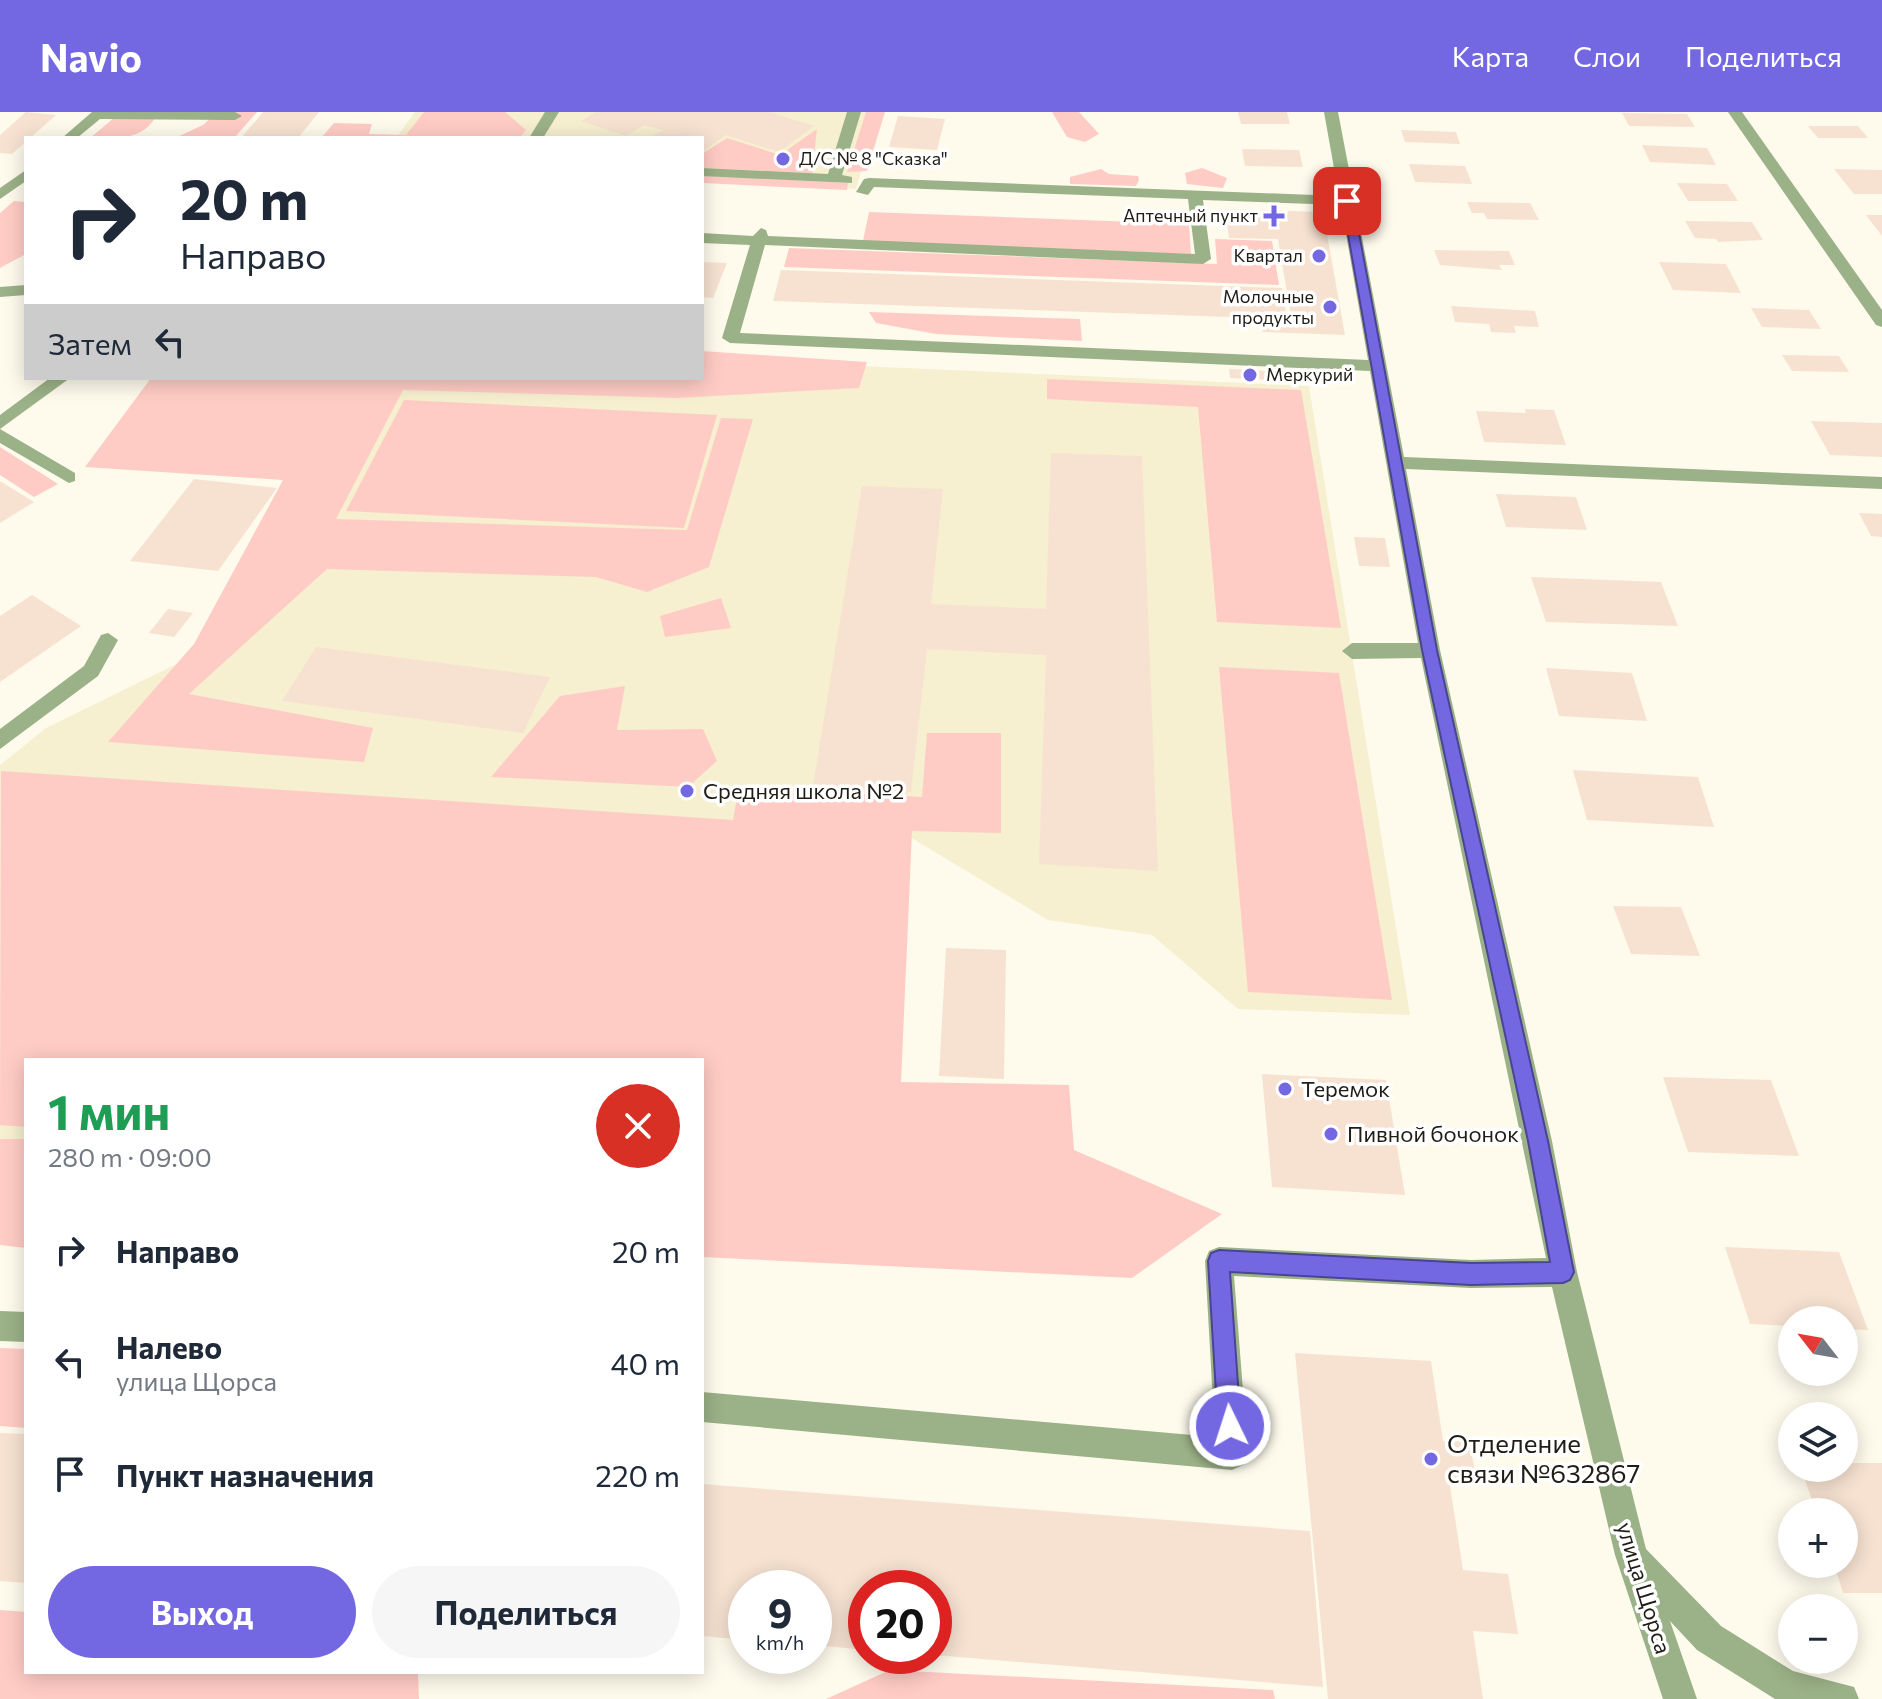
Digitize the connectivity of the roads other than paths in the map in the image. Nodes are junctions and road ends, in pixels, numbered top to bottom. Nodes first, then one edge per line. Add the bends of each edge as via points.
1 (552, 112) edge
2 (854, 112) edge
3 (1331, 112) edge
4 (1735, 112) edge
5 (99, 113) edge
6 (225, 127) dead end
7 (71, 136) edge
8 (537, 136) edge
9 (704, 172) edge
10 (24, 176) edge
11 (834, 179) junction
12 (1195, 194) junction
13 (0, 195) edge
14 (1347, 201) junction
15 (760, 237) junction
16 (704, 238) edge
17 (24, 290) edge
18 (0, 292) edge
19 (1882, 322) edge
20 (1380, 366) junction
21 (58, 380) edge
22 (0, 424) edge
23 (0, 435) edge
24 (1396, 463) junction
25 (69, 477) dead end
26 (1882, 483) edge
27 (108, 640) dead end
28 (1430, 650) junction
29 (1352, 651) dead end
30 (0, 741) edge
31 (1563, 1272) junction
32 (0, 1326) edge
33 (24, 1327) edge
34 (704, 1407) edge
35 (1631, 1555) junction
36 (1680, 1699) edge
37 (1842, 1699) edge

1 - 8 street
2 - 11 street
3 - 14 street, улица Щорса
4 - 19 street
5 - 6 street via 235,116
5 - 7 street
9 - 11 street
10 - 13 street
11 - 12 street via 866,187
12 - 14 street
12 - 15 street via 1203,259
14 - 20 street, улица Щорса
15 - 16 street
15 - 20 street via 730,338
17 - 18 street
20 - 24 street, улица Щорса
21 - 22 street
23 - 25 street
24 - 26 street
24 - 28 street, улица Щорса
27 - 30 street via 91,671
28 - 29 street
28 - 31 street, улица Щорса via 1527,1140
31 - 34 street via 1471,1274 1219,1261 1232,1454
31 - 35 street, улица Щорса
32 - 33 street
35 - 36 street, улица Щорса
35 - 37 street via 1709,1638 1787,1687

